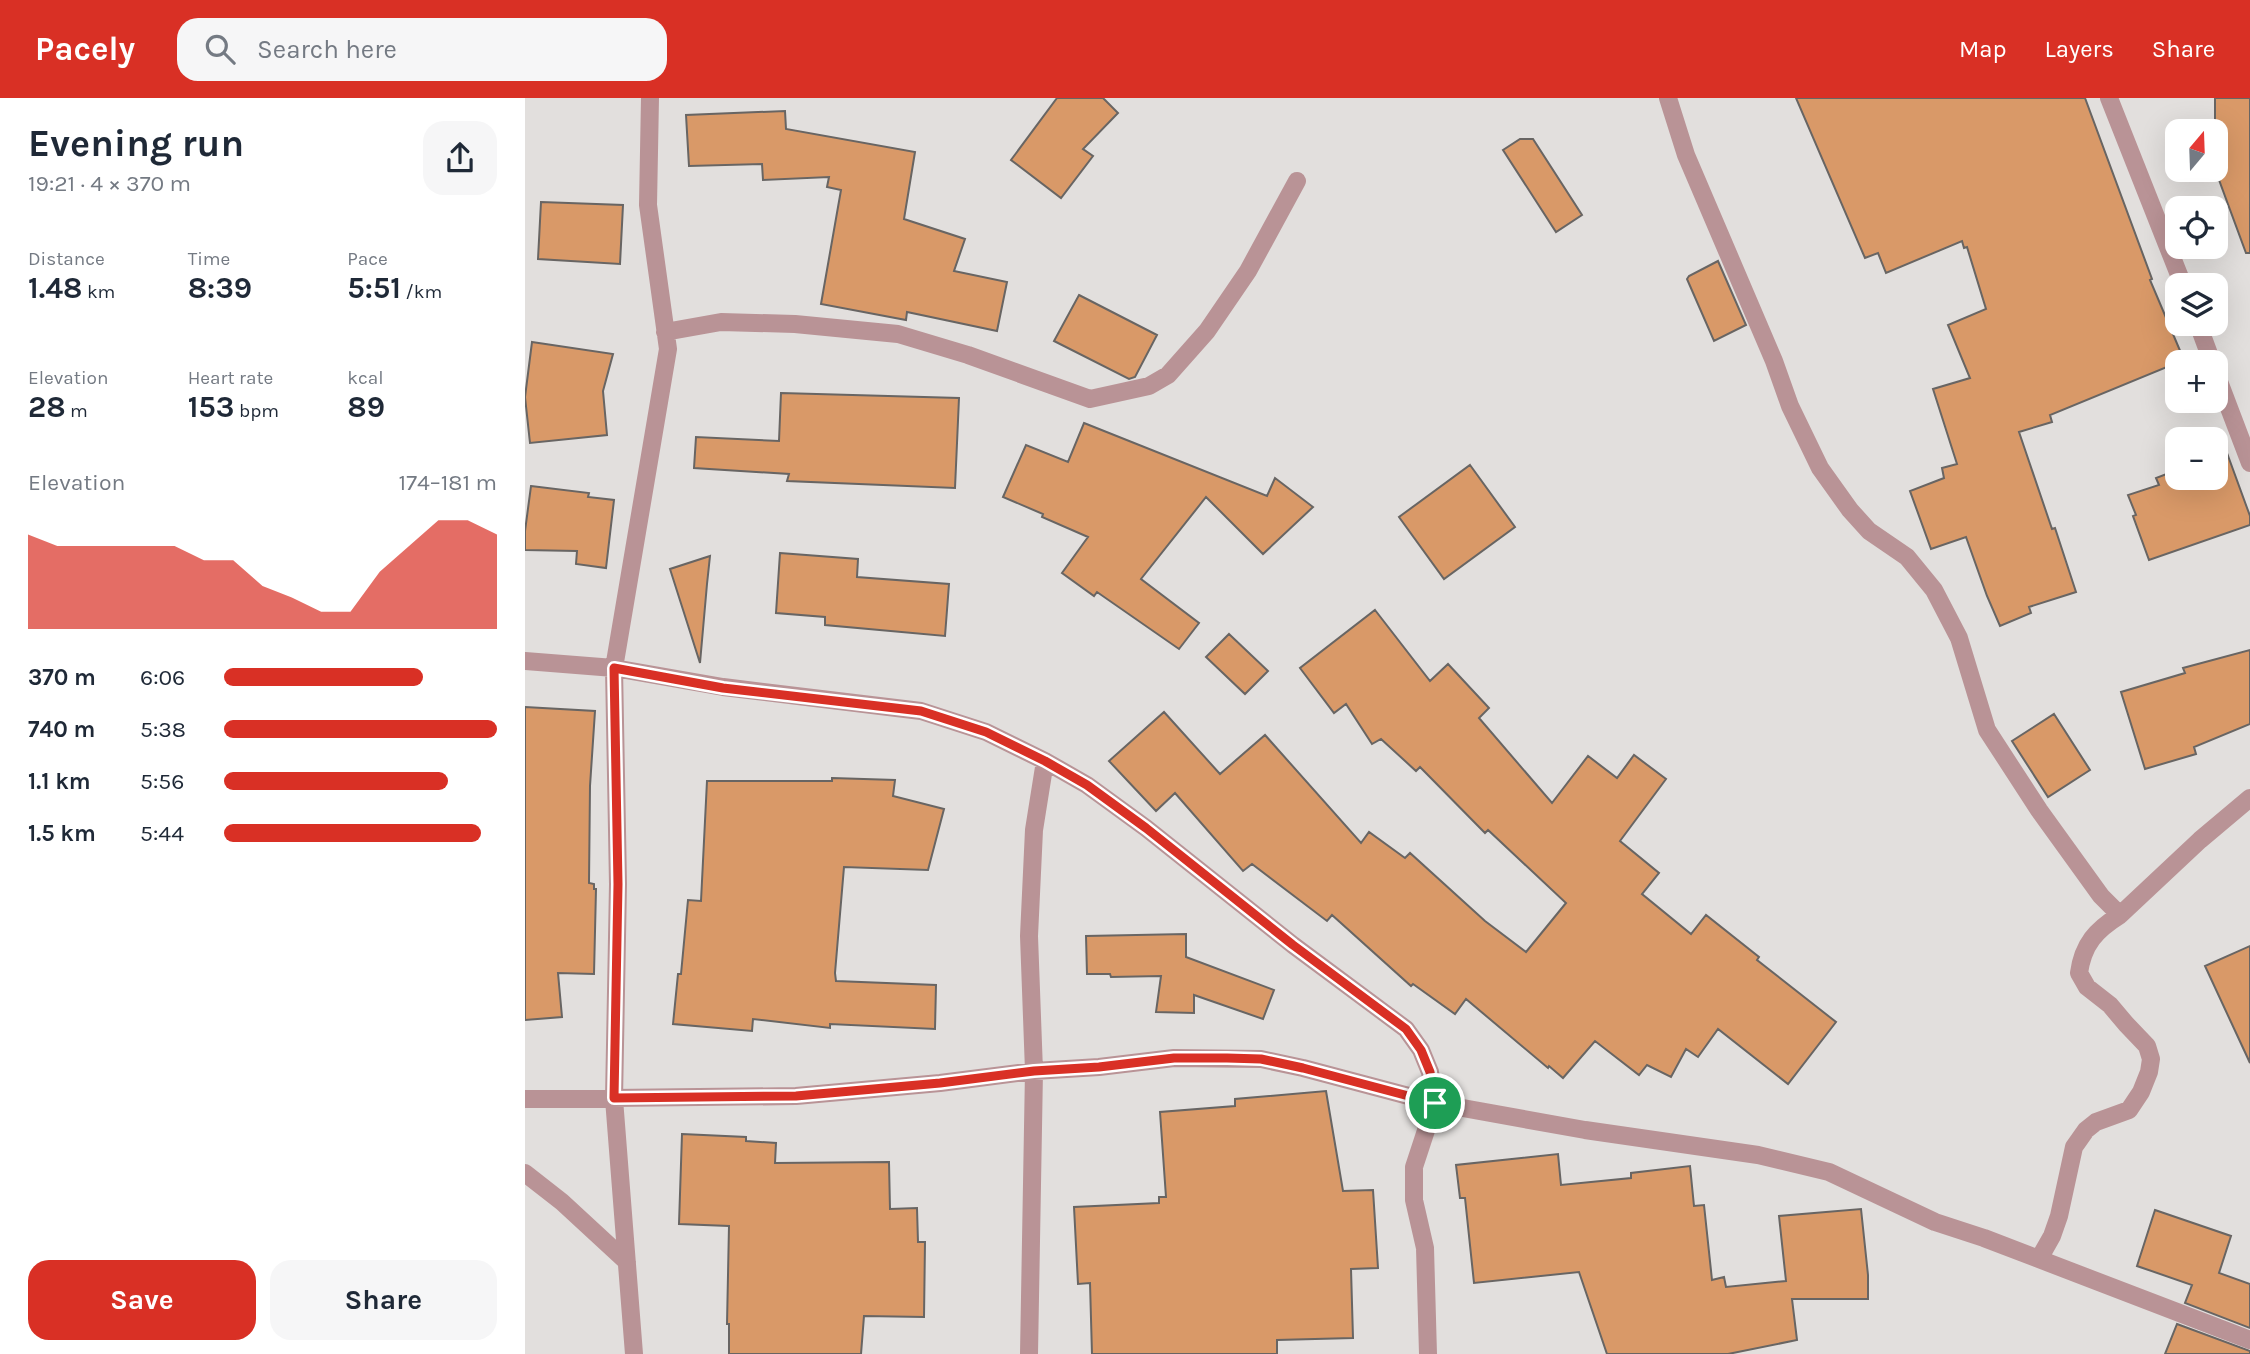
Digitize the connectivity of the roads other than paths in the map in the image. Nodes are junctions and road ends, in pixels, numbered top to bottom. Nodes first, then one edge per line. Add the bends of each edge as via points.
1 (650, 98) edge
2 (1668, 98) edge
3 (2109, 98) edge
4 (1297, 181) dead end
5 (2178, 273) edge
6 (665, 332) junction
7 (2228, 405) edge
8 (2250, 463) edge
9 (525, 661) edge
10 (614, 668) junction
11 (1045, 761) junction
12 (2250, 798) edge
13 (2120, 915) junction
14 (1034, 1071) junction
15 (614, 1098) junction
16 (525, 1100) edge
17 (1435, 1103) junction
18 (525, 1173) edge
19 (2039, 1259) junction
20 (627, 1262) junction
21 (2250, 1340) edge
22 (634, 1354) edge
23 (1028, 1354) edge
24 (1428, 1354) edge

1 - 6 street via 648,205
2 - 13 street via 1686,155 1790,406 1821,468 1850,510 1907,557 1934,590 1959,638 1987,730 2039,810
3 - 5 street
4 - 6 street via 1248,271 1207,331 1168,375 1137,389 1090,398 898,334 721,322
6 - 10 street via 668,349
7 - 8 street
9 - 10 street
10 - 11 street via 723,688 921,711 986,732
10 - 15 street via 618,884
11 - 14 street via 1034,830 1029,936
11 - 17 street via 1146,828 1406,1029 1430,1072
12 - 13 street
13 - 19 street via 2086,946 2079,973 2087,987 2111,1005 2147,1046 2150,1072 2129,1110 2096,1122 2074,1147 2059,1216
14 - 15 street via 796,1096
14 - 17 street via 1174,1058 1261,1059
14 - 23 street
15 - 16 street
15 - 20 street
17 - 19 street via 1758,1155 1829,1172 1935,1222
17 - 24 street via 1414,1167 1413,1200 1425,1248
18 - 20 street
19 - 21 street
20 - 22 street

